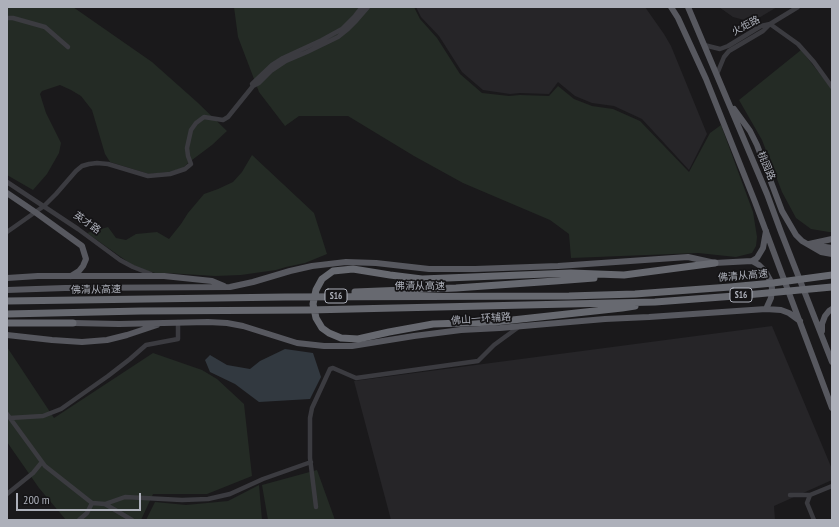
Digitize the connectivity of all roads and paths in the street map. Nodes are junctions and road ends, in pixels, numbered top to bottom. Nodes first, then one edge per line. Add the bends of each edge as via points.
1 (362, 7) edge
2 (368, 7) edge
3 (671, 7) edge
4 (688, 7) edge
5 (798, 7) edge
6 (7, 18) edge
7 (770, 24) junction
8 (704, 45) junction
9 (68, 47) dead end
10 (717, 74) junction
11 (252, 85) junction
12 (832, 87) edge
13 (727, 99) junction
14 (7, 182) edge
15 (7, 193) edge
16 (44, 206) junction
17 (35, 212) junction
18 (766, 231) junction
19 (7, 232) edge
20 (832, 239) edge
21 (809, 244) junction
22 (832, 248) edge
23 (832, 254) edge
24 (752, 260) junction
25 (714, 263) junction
26 (832, 274) edge
27 (624, 275) junction
28 (70, 276) junction
29 (157, 276) junction
30 (7, 278) edge
31 (225, 287) junction
32 (832, 287) edge
33 (7, 290) edge
34 (285, 296) junction
35 (7, 301) edge
36 (655, 302) junction
37 (766, 309) junction
38 (832, 309) edge
39 (7, 314) edge
40 (800, 321) junction
41 (178, 322) junction
42 (7, 323) edge
43 (73, 323) joint
44 (164, 323) junction
45 (520, 326) junction
46 (822, 334) junction
47 (7, 335) edge
48 (832, 362) edge
49 (832, 408) edge
50 (8, 416) edge
51 (42, 462) junction
52 (311, 462) junction
53 (832, 486) edge
54 (7, 494) edge
55 (810, 494) junction
56 (790, 495) dead end
57 (92, 503) junction
58 (105, 504) junction
59 (316, 507) dead end
60 (79, 520) edge
61 (132, 520) edge
62 (814, 520) edge

1 - 11 street via 342,29 277,61
2 - 11 street via 356,22 338,37 286,61 259,83
3 - 18 main road via 706,79
4 - 8 main road, 桃园路
5 - 7 street
6 - 9 street via 45,27
7 - 8 street, 火炬路 via 761,26 720,49
7 - 10 street, 火炬路 via 729,51
7 - 12 street via 798,44
8 - 10 main road, 桃园路
10 - 13 main road, 桃园路
11 - 16 street via 228,117 223,120 204,117 196,123 191,130 187,148 191,164 185,169 170,174 148,176 108,164 89,164 76,171
13 - 21 main road via 757,145 782,211 791,227 802,241
13 - 46 main road, 桃园路
14 - 16 street, 英才路
15 - 17 main road
16 - 17 street
16 - 29 street, 英才路 via 120,260
17 - 19 street
17 - 28 main road via 82,246 86,259 80,271
18 - 24 main road via 761,253
18 - 40 main road
20 - 21 main road
21 - 22 main road
21 - 23 main road via 821,252
24 - 25 main road
24 - 37 main road via 765,271 770,280 771,298
25 - 27 highway
25 - 31 main road via 688,257 558,266 429,269 346,262 290,271
26 - 34 highway, 佛清从高速 / S16 via 773,283 591,295
27 - 34 highway via 555,282
27 - 36 highway via 571,273 422,279 353,269 333,272 322,279 313,304 316,318 322,328 341,338 358,339 432,324 494,322
28 - 29 main road
28 - 30 main road
29 - 31 main road via 212,281
31 - 33 main road
32 - 36 highway, 佛清从高速 / S16
34 - 35 highway, 佛清从高速 / S16
36 - 39 highway, 佛清从高速 / S16
37 - 40 main road, 佛山一环辅路 via 781,310
37 - 45 main road, 佛山一环辅路
38 - 46 main road via 825,316
40 - 49 main road
41 - 44 main road, 佛山一环辅路
41 - 45 main road, 佛山一环辅路 via 227,323 297,343 324,346 352,346 461,330
41 - 50 street via 178,340 146,345 61,409 43,416
42 - 43 highway
43 - 44 main road
44 - 47 main road via 107,340 82,342
45 - 52 street via 494,345 478,361 356,378 330,369 312,408
46 - 48 main road, 桃园路
50 - 51 street
51 - 54 street via 33,473
51 - 57 street
52 - 58 street via 230,494 208,499 126,497
52 - 59 street
53 - 55 street
55 - 56 street
55 - 62 street via 807,503
57 - 58 street
57 - 60 street via 87,513
58 - 61 street

